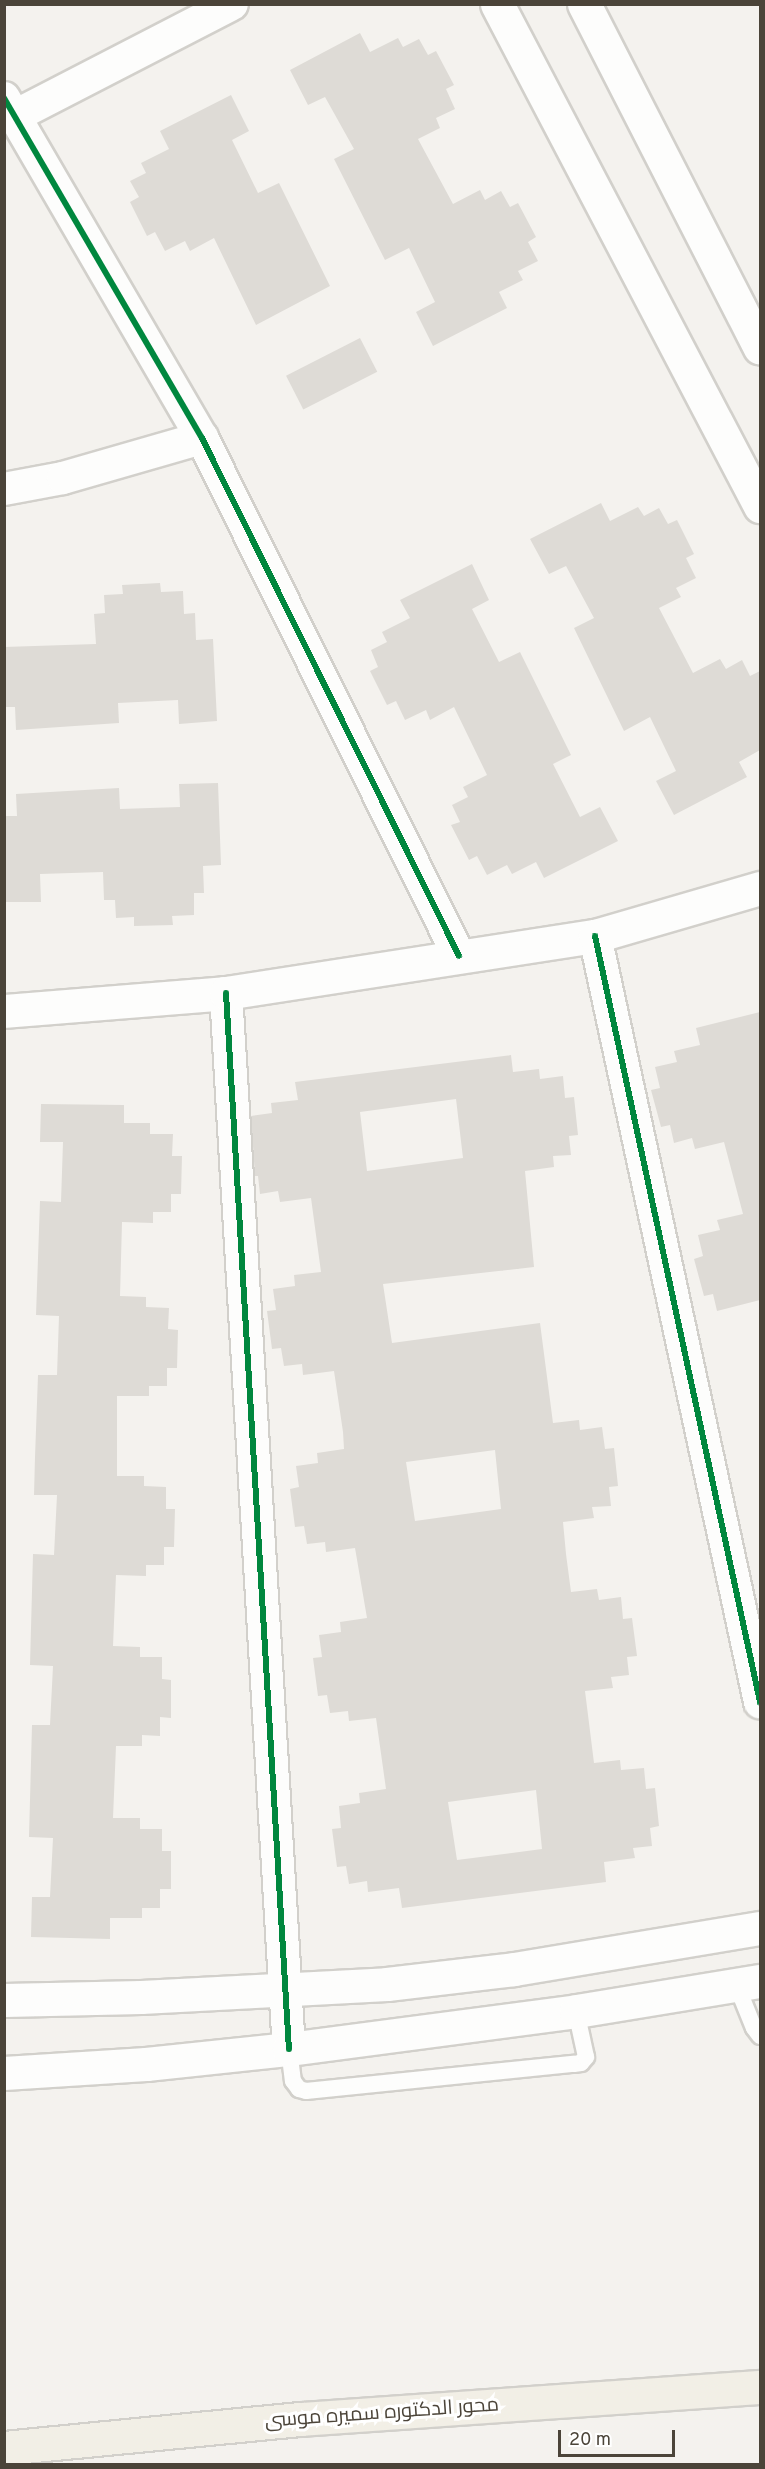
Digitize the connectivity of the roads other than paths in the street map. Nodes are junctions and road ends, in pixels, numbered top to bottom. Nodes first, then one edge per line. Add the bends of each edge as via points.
1 (232, 4) edge
2 (497, 4) edge
3 (584, 4) edge
4 (10, 107) edge
5 (760, 348) edge
6 (202, 438) junction
7 (4, 489) edge
8 (760, 506) edge
9 (760, 888) edge
10 (595, 936) junction
11 (459, 956) junction
12 (226, 993) junction
13 (4, 1011) edge
14 (760, 1702) edge
15 (760, 1928) edge
16 (749, 1983) edge
17 (285, 1988) junction
18 (4, 2000) edge
19 (576, 2011) junction
20 (760, 2036) edge
21 (289, 2049) junction
22 (4, 2073) edge
23 (760, 2387) edge
24 (4, 2448) edge

1 - 4 street
2 - 8 street
3 - 5 street
4 - 6 street
6 - 7 street via 63,478
6 - 11 street
9 - 10 street
10 - 11 street
10 - 14 street
11 - 12 street
12 - 13 street
12 - 17 street
15 - 17 street via 514,1969 387,1984
16 - 19 street
16 - 20 lane via 754,2028
17 - 18 street
17 - 21 street
19 - 21 street
19 - 21 lane via 586,2057 574,2064 306,2091 293,2081
21 - 22 street
23 - 24 main road, محور الدكتوره سميره موسى via 289,2420

